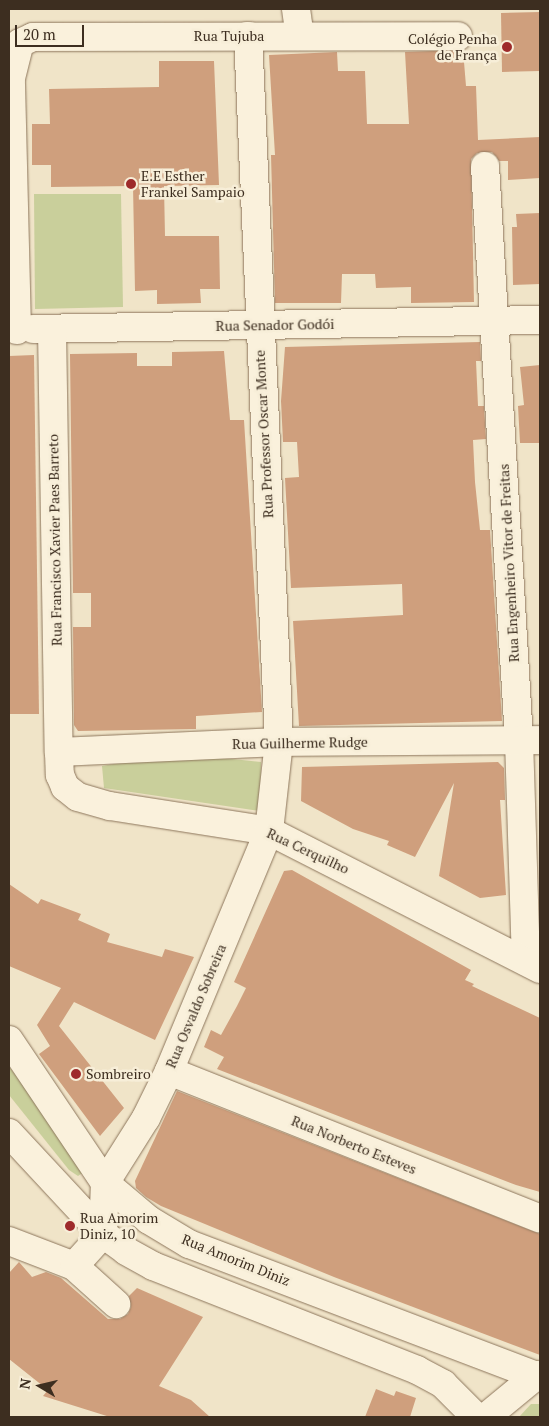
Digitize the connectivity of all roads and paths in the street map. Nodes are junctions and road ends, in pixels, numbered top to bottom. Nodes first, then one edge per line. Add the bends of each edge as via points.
1 (296, 9) edge
2 (248, 36) junction
3 (300, 36) junction
4 (458, 36) dead end
5 (485, 166) dead end
6 (540, 320) edge
7 (494, 321) junction
8 (259, 325) junction
9 (52, 329) junction
10 (13, 330) edge
11 (530, 740) edge
12 (279, 742) junction
13 (59, 752) junction
14 (269, 831) junction
15 (533, 965) edge
16 (9, 1040) edge
17 (169, 1071) junction
18 (9, 1133) edge
19 (105, 1183) junction
20 (540, 1219) edge
21 (103, 1234) junction
22 (9, 1241) edge
23 (74, 1266) junction
24 (116, 1304) dead end
25 (539, 1376) edge
26 (476, 1417) edge
27 (486, 1417) edge

1 - 3 street
2 - 3 street, Rua Tujuba
2 - 8 street, Rua Professor Oscar Monte
2 - 10 street, Rua Tujuba via 33,37 20,43 11,78
3 - 4 street, Rua Tujuba
5 - 7 street, Rua Engenheiro Vitor de Freitas
6 - 7 street, Rua Senador Godói
7 - 8 street, Rua Senador Godói
7 - 11 street, Rua Engenheiro Vitor de Freitas
8 - 9 street, Rua Senador Godói
8 - 12 street, Rua Professor Oscar Monte
9 - 10 street, Rua Senador Godói
9 - 13 street, Rua Francisco Xavier Paes Barreto
11 - 12 street, Rua Guilherme Rudge
11 - 15 street, Rua Engenheiro Vitor de Freitas
12 - 13 street, Rua Guilherme Rudge
12 - 14 street, Rua Professor Oscar Monte
13 - 14 street, Rua Cerquilho via 60,775 65,787 78,797 110,806
14 - 15 street, Rua Cerquilho
14 - 17 street, Rua Osvaldo Sobreira
16 - 19 street, Rua Amorim Diniz
17 - 19 street, Rua Osvaldo Sobreira via 146,1118
17 - 20 street, Rua Norberto Esteves
18 - 21 street
19 - 21 street, Rua Osvaldo Sobreira
19 - 25 street, Rua Amorim Diniz via 149,1220 188,1244
21 - 23 street
21 - 26 street via 153,1266 417,1370 443,1384
22 - 23 street
23 - 24 street
25 - 27 street

